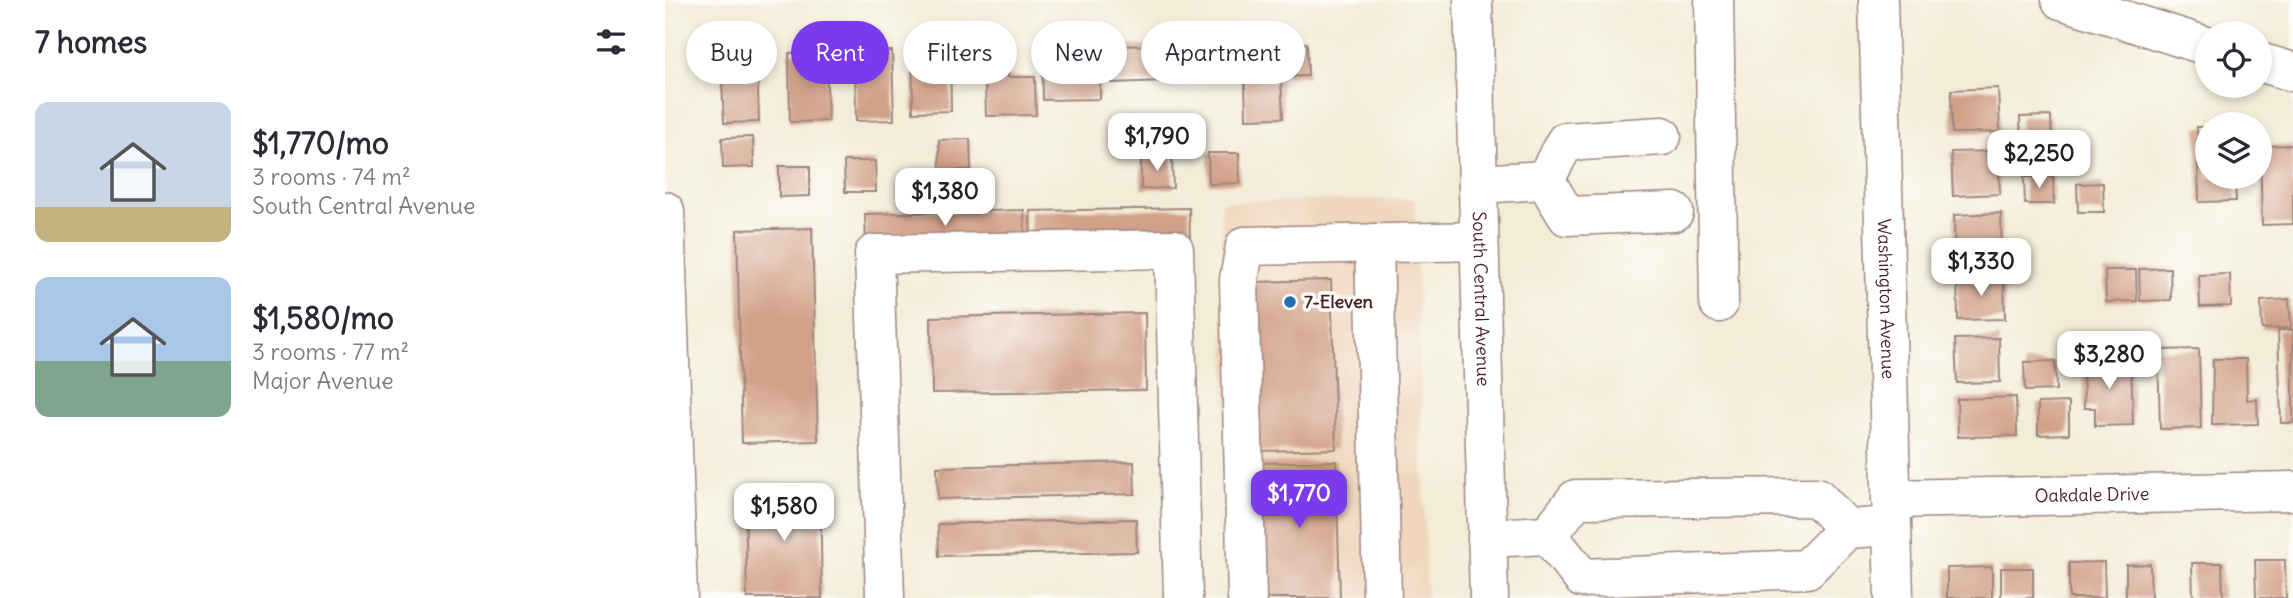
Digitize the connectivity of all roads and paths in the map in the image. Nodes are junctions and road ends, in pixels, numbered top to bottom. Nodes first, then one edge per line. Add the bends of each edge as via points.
1 (1473, 0) edge
2 (1714, 0) edge
3 (1878, 0) edge
4 (2069, 1) edge
5 (2195, 42) edge
6 (2272, 66) edge
7 (2293, 72) edge
8 (1662, 136) dead end
9 (1545, 180) junction
10 (1478, 184) junction
11 (665, 211) edge
12 (1674, 212) dead end
13 (1479, 241) junction
14 (1374, 243) junction
15 (1719, 303) dead end
16 (2293, 491) edge
17 (1892, 512) junction
18 (1847, 529) junction
19 (1548, 535) junction
20 (1487, 538) junction
21 (678, 598) edge
22 (885, 598) edge
23 (1183, 598) edge
24 (1247, 598) edge
25 (1383, 598) edge
26 (1489, 598) edge
27 (1894, 598) edge

1 - 10 street, South Central Avenue
2 - 15 street
3 - 17 street, Washington Avenue
4 - 5 street
6 - 7 street
8 - 9 street via 1565,142
9 - 10 street
9 - 12 street via 1567,216
10 - 13 street, South Central Avenue
11 - 21 street
13 - 14 street
13 - 20 street, South Central Avenue
14 - 24 street via 1245,246 1238,280
14 - 25 street
16 - 17 street, Oakdale Drive
17 - 18 street, Oakdale Drive
17 - 27 street, Washington Avenue
18 - 19 street via 1817,497 1576,499
18 - 19 street via 1807,569 1582,578
19 - 20 street
20 - 26 street, South Central Avenue
22 - 23 street via 874,254 1174,249

